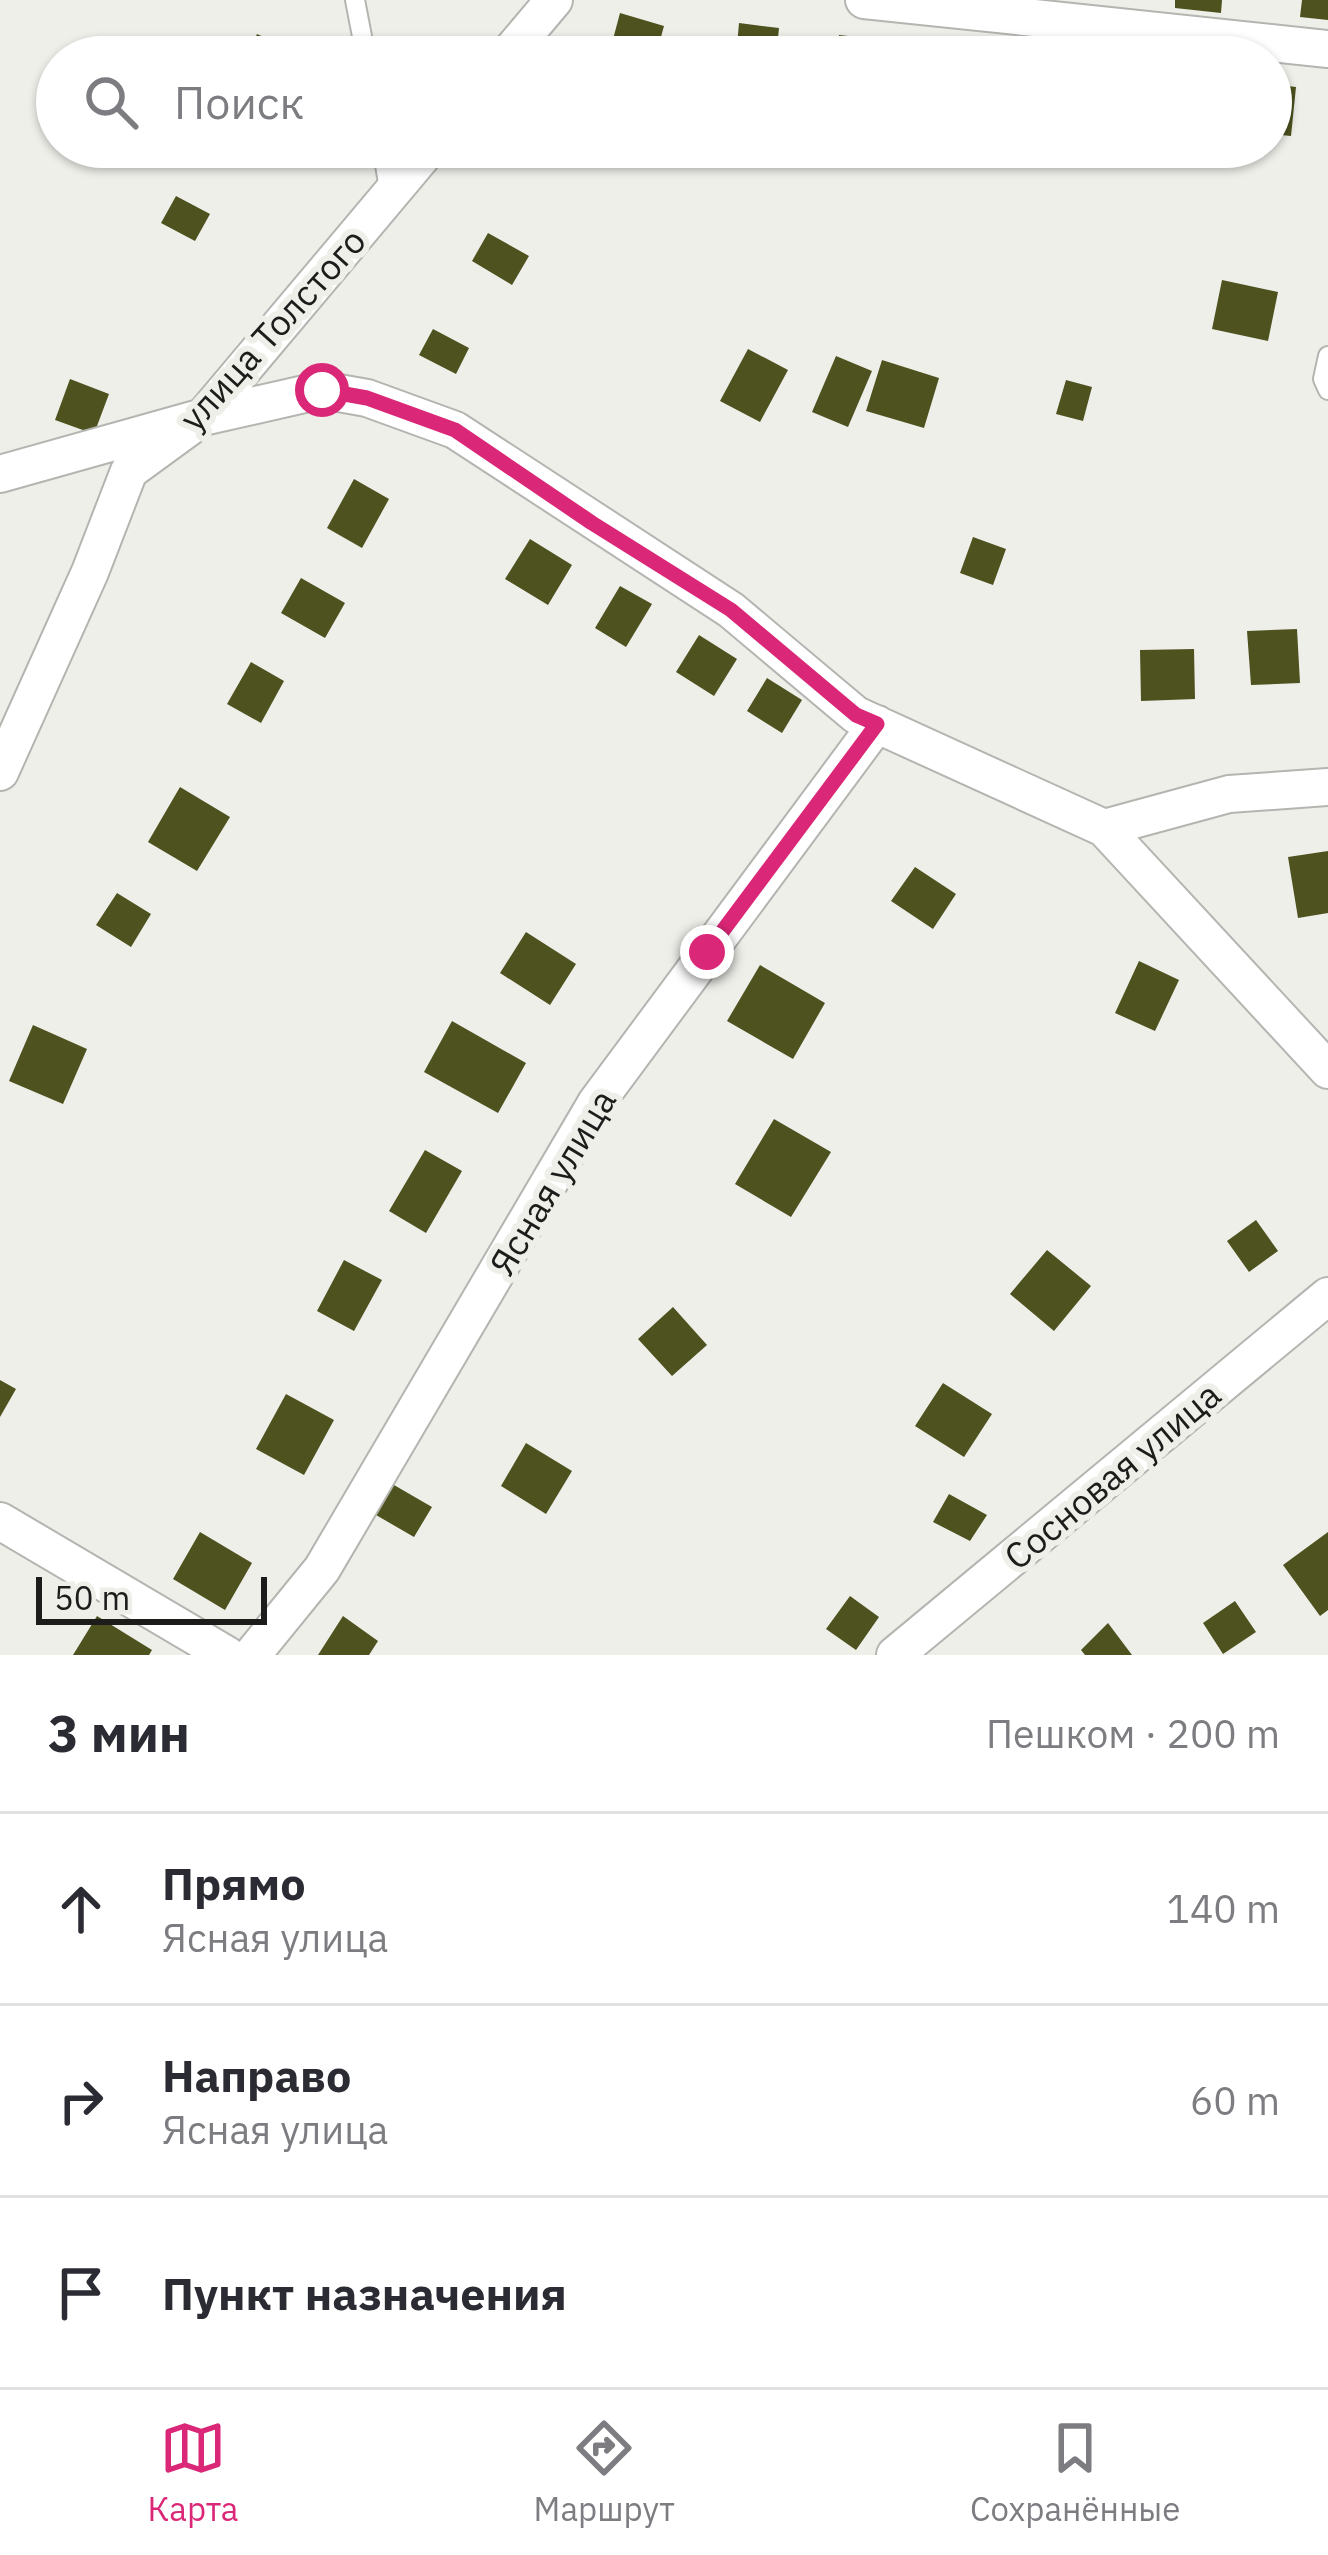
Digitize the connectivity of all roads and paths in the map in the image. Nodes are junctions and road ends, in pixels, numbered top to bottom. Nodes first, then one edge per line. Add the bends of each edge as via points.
1 (355, 0) edge
2 (554, 0) edge
3 (864, 0) edge
4 (362, 36) edge
5 (524, 36) edge
6 (1198, 36) edge
7 (1292, 46) edge
8 (1328, 50) edge
9 (386, 168) edge
10 (412, 168) edge
11 (390, 195) junction
12 (1328, 356) edge
13 (1328, 390) edge
14 (203, 417) junction
15 (0, 474) edge
16 (877, 724) junction
17 (0, 772) edge
18 (1328, 787) edge
19 (1104, 828) junction
20 (1328, 1070) edge
21 (1328, 1296) edge
22 (0, 1521) edge
23 (227, 1655) edge
24 (252, 1655) edge
25 (895, 1655) edge

1 - 4 lane
2 - 5 street
3 - 6 street
7 - 8 street
9 - 11 lane
10 - 11 street, улица Толстого
11 - 14 street, улица Толстого
12 - 13 lane
14 - 15 street
14 - 16 street via 322,390 455,430 731,610
14 - 17 street, улица Толстого via 130,471
16 - 19 street
16 - 24 street, Ясная улица via 596,1103 322,1569
18 - 19 street via 1229,794
19 - 20 street
21 - 25 street, Сосновая улица
22 - 23 street

